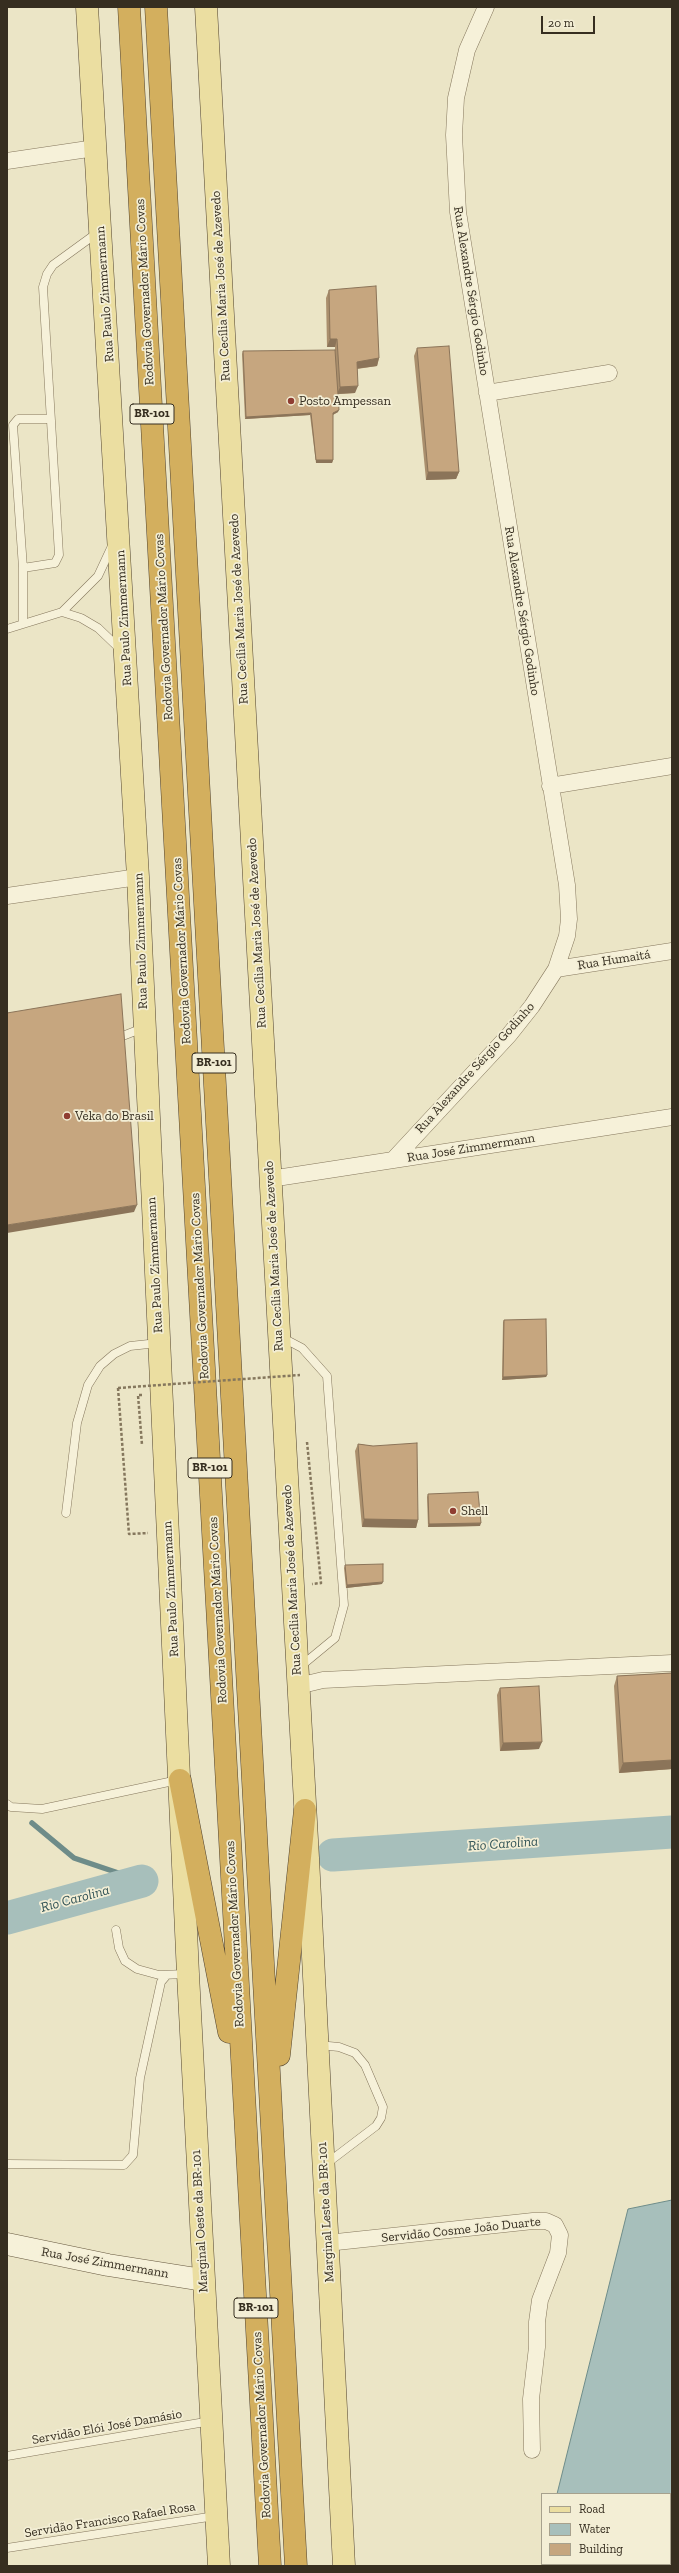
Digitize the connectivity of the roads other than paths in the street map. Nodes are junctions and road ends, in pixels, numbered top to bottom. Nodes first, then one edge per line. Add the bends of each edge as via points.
1 (87, 7) edge
2 (129, 7) edge
3 (156, 7) edge
4 (206, 7) edge
5 (486, 7) edge
6 (95, 148) junction
7 (7, 161) edge
8 (101, 230) junction
9 (609, 373) dead end
10 (487, 394) junction
11 (50, 420) junction
12 (119, 527) junction
13 (23, 568) junction
14 (62, 612) junction
15 (23, 623) junction
16 (7, 629) edge
17 (126, 657) junction
18 (672, 766) edge
19 (550, 786) junction
20 (138, 877) junction
21 (7, 896) edge
22 (672, 951) edge
23 (556, 969) junction
24 (144, 1028) junction
25 (107, 1042) edge
26 (672, 1117) edge
27 (393, 1160) junction
28 (270, 1179) junction
29 (279, 1336) junction
30 (158, 1342) junction
31 (66, 1513) dead end
32 (672, 1663) edge
33 (298, 1677) junction
34 (180, 1780) junction
35 (7, 1804) edge
36 (305, 1810) junction
37 (308, 1858) joint
38 (183, 1876) joint
39 (116, 1930) dead end
40 (177, 1975) junction
41 (318, 2045) junction
42 (245, 2114) junction
43 (272, 2120) junction
44 (7, 2164) edge
45 (324, 2166) junction
46 (327, 2243) junction
47 (7, 2244) edge
48 (203, 2280) junction
49 (211, 2421) junction
50 (532, 2450) dead end
51 (7, 2456) edge
52 (216, 2516) junction
53 (7, 2548) edge
54 (219, 2566) edge
55 (270, 2566) edge
56 (296, 2566) edge
57 (344, 2566) edge

1 - 6 main road, Rua Paulo Zimmermann
2 - 42 highway, Rodovia Governador Mário Covas / BR-101
3 - 43 highway, Rodovia Governador Mário Covas / BR-101
4 - 28 main road, Rua Cecília Maria José de Azevedo
5 - 10 street, Rua Alexandre Sérgio Godinho via 469,43 460,76 454,135 459,218
6 - 7 street
6 - 8 main road, Rua Paulo Zimmermann
8 - 11 lane via 53,265 43,287
8 - 12 main road, Rua Paulo Zimmermann
9 - 10 street
10 - 19 street, Rua Alexandre Sérgio Godinho
11 - 13 lane via 59,555 55,563
11 - 13 lane via 18,419 13,425
12 - 14 lane via 98,576
12 - 17 main road, Rua Paulo Zimmermann
13 - 15 lane
14 - 15 lane
14 - 17 lane via 81,618 98,628 114,641
15 - 16 lane
17 - 20 main road, Rua Paulo Zimmermann
18 - 19 street
19 - 23 street, Rua Alexandre Sérgio Godinho via 569,900 567,936
20 - 21 street
20 - 24 main road, Rua Paulo Zimmermann
22 - 23 street, Rua Humaitá
23 - 27 street, Rua Alexandre Sérgio Godinho via 521,1020
24 - 25 lane
24 - 30 main road, Rua Paulo Zimmermann
26 - 27 street, Rua José Zimmermann
27 - 28 street, Rua José Zimmermann
28 - 29 main road, Rua Cecília Maria José de Azevedo
29 - 33 main road, Rua Cecília Maria José de Azevedo
29 - 33 lane via 302,1348 327,1376 344,1605 335,1638
30 - 31 lane via 130,1346 114,1354 100,1366 88,1385 77,1423
30 - 34 main road, Rua Paulo Zimmermann
32 - 33 street via 323,1680
33 - 36 main road, Rua Cecília Maria José de Azevedo
34 - 35 lane via 42,1809 11,1807
34 - 38 main road, Rua Paulo Zimmermann
34 - 42 highway
36 - 37 main road, Rua Cecília Maria José de Azevedo
36 - 43 highway
37 - 41 main road, Marginal Leste da BR-101
38 - 40 main road, Marginal Oeste da BR-101
39 - 40 lane via 119,1948 125,1961 137,1969
40 - 44 lane via 161,1982 140,2078 133,2155 124,2165
40 - 48 main road, Marginal Oeste da BR-101
41 - 45 main road, Marginal Leste da BR-101
41 - 45 lane via 339,2047 355,2053 365,2065 383,2107 376,2126
42 - 55 highway, Rodovia Governador Mário Covas / BR-101
43 - 56 highway, Rodovia Governador Mário Covas / BR-101
45 - 46 main road, Marginal Leste da BR-101
46 - 50 street, Servidão Cosme João Duarte via 533,2221 546,2221 555,2225 560,2235 558,2253 540,2300 537,2322 538,2347 531,2399
46 - 57 main road, Marginal Leste da BR-101
47 - 48 main road, Rua José Zimmermann via 108,2265
48 - 49 main road, Marginal Oeste da BR-101
49 - 51 lane, Servidão Elói José Damásio
49 - 52 main road, Marginal Oeste da BR-101
52 - 53 lane, Servidão Francisco Rafael Rosa
52 - 54 main road, Marginal Oeste da BR-101

